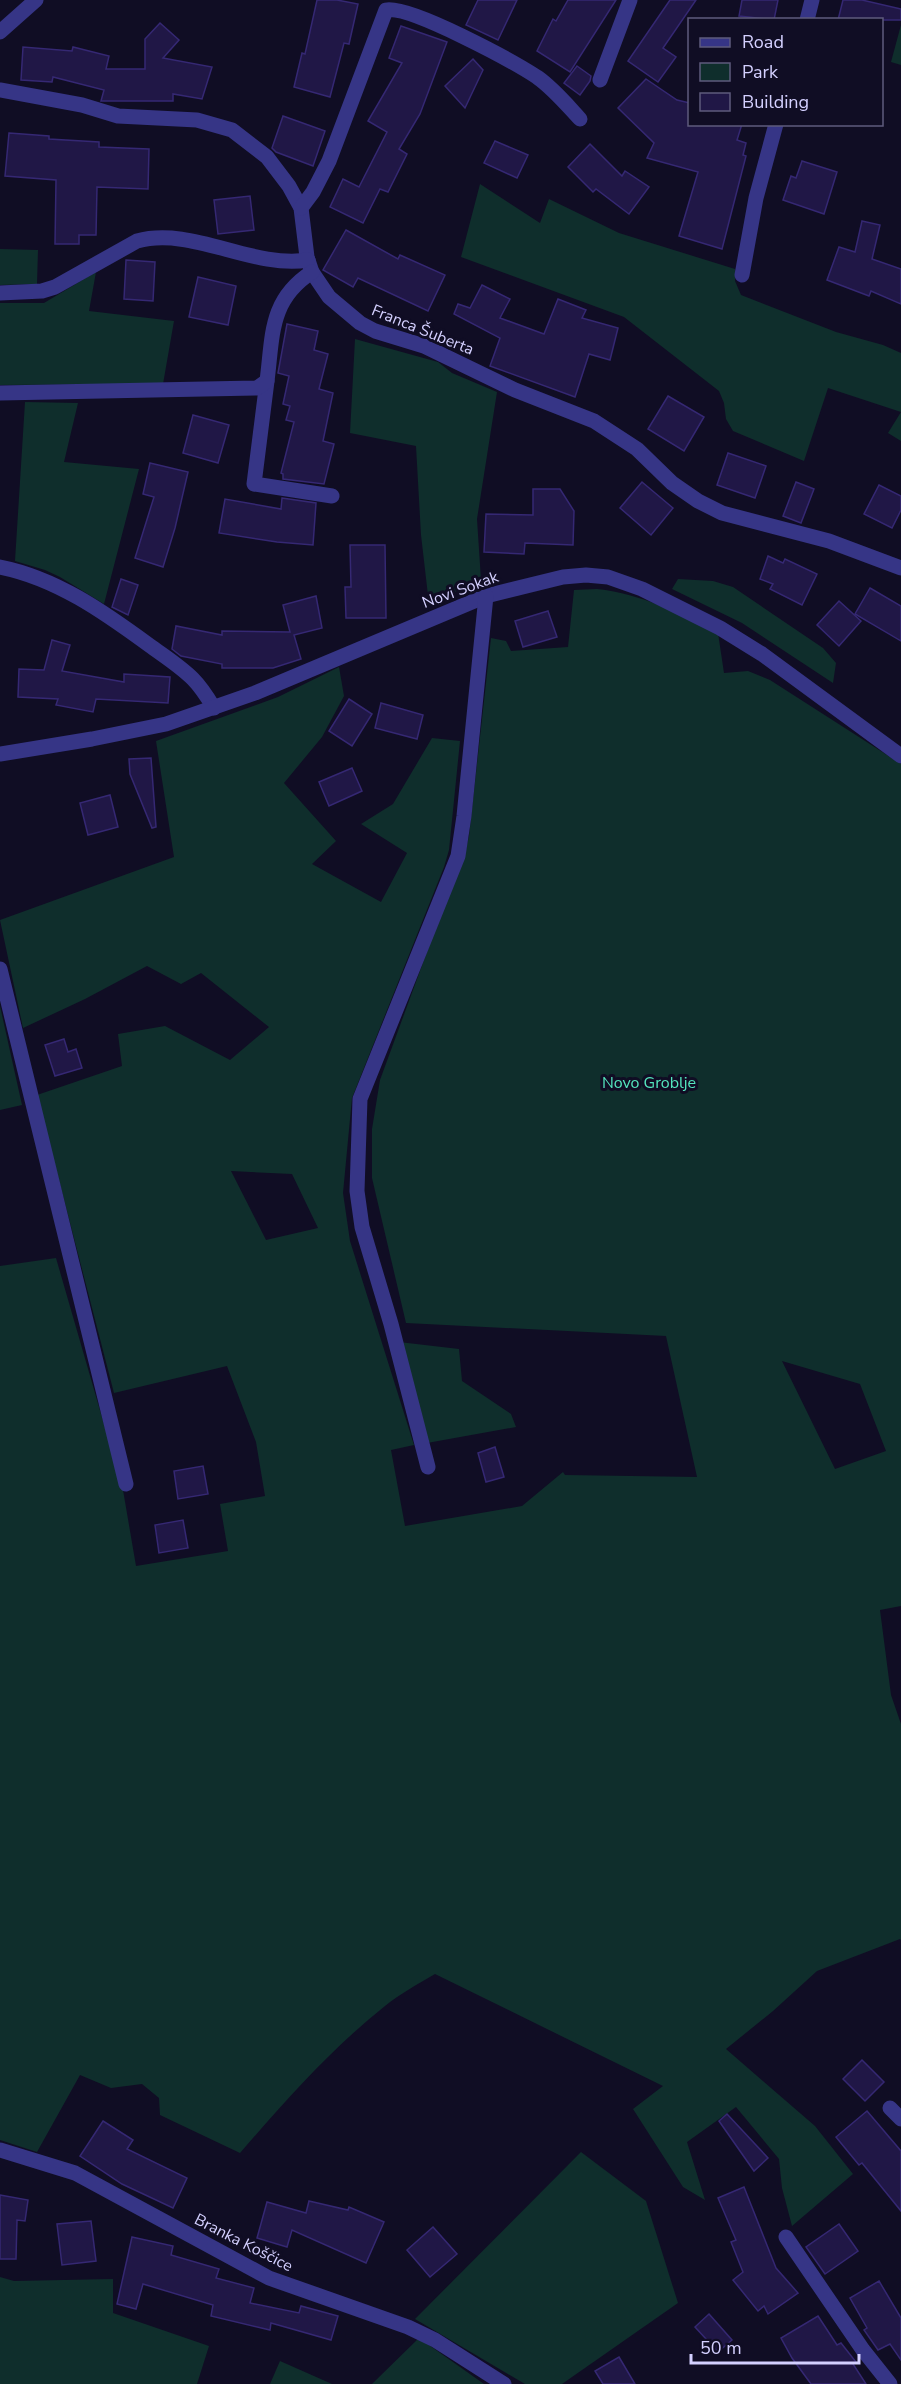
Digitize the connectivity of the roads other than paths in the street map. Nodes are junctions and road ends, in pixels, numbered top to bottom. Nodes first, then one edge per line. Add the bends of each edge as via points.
1 (36, 0) edge
2 (630, 0) edge
3 (812, 0) edge
4 (808, 18) edge
5 (0, 33) edge
6 (600, 80) dead end
7 (0, 90) edge
8 (580, 119) dead end
9 (775, 126) edge
10 (301, 208) junction
11 (310, 266) junction
12 (742, 275) dead end
13 (0, 293) edge
14 (267, 381) junction
15 (0, 393) edge
16 (332, 496) dead end
17 (0, 567) edge
18 (901, 568) edge
19 (486, 596) junction
20 (214, 708) junction
21 (0, 754) edge
22 (901, 756) edge
23 (0, 969) edge
24 (428, 1467) dead end
25 (126, 1484) dead end
26 (0, 2150) edge
27 (786, 2237) dead end
28 (504, 2384) edge
29 (890, 2384) edge

1 - 5 street
2 - 6 street
3 - 4 street
7 - 10 street, Franca Šuberta via 118,116 197,120 232,130 267,157
8 - 10 street via 549,87 498,54 456,32 386,10 325,170
9 - 12 street via 756,198
10 - 11 street, Franca Šuberta
11 - 13 street via 171,238 148,238 55,287
11 - 14 street via 279,307
11 - 18 street, Franca Šuberta via 329,297 360,323 424,346 515,390 594,421 637,449 672,483 698,501 722,513 829,541
14 - 15 street via 257,388 243,390
14 - 16 street via 254,484
17 - 20 street via 55,585 105,614 181,668
19 - 20 street, Novi Sokak
19 - 22 street, Novi Sokak via 586,575 608,577 642,589 762,654
19 - 24 street via 458,856 360,1098 357,1191 362,1227
20 - 21 street, Novi Sokak via 157,726
23 - 25 street
26 - 28 street, Branka Koščice via 75,2173 269,2278 408,2327
27 - 29 street

